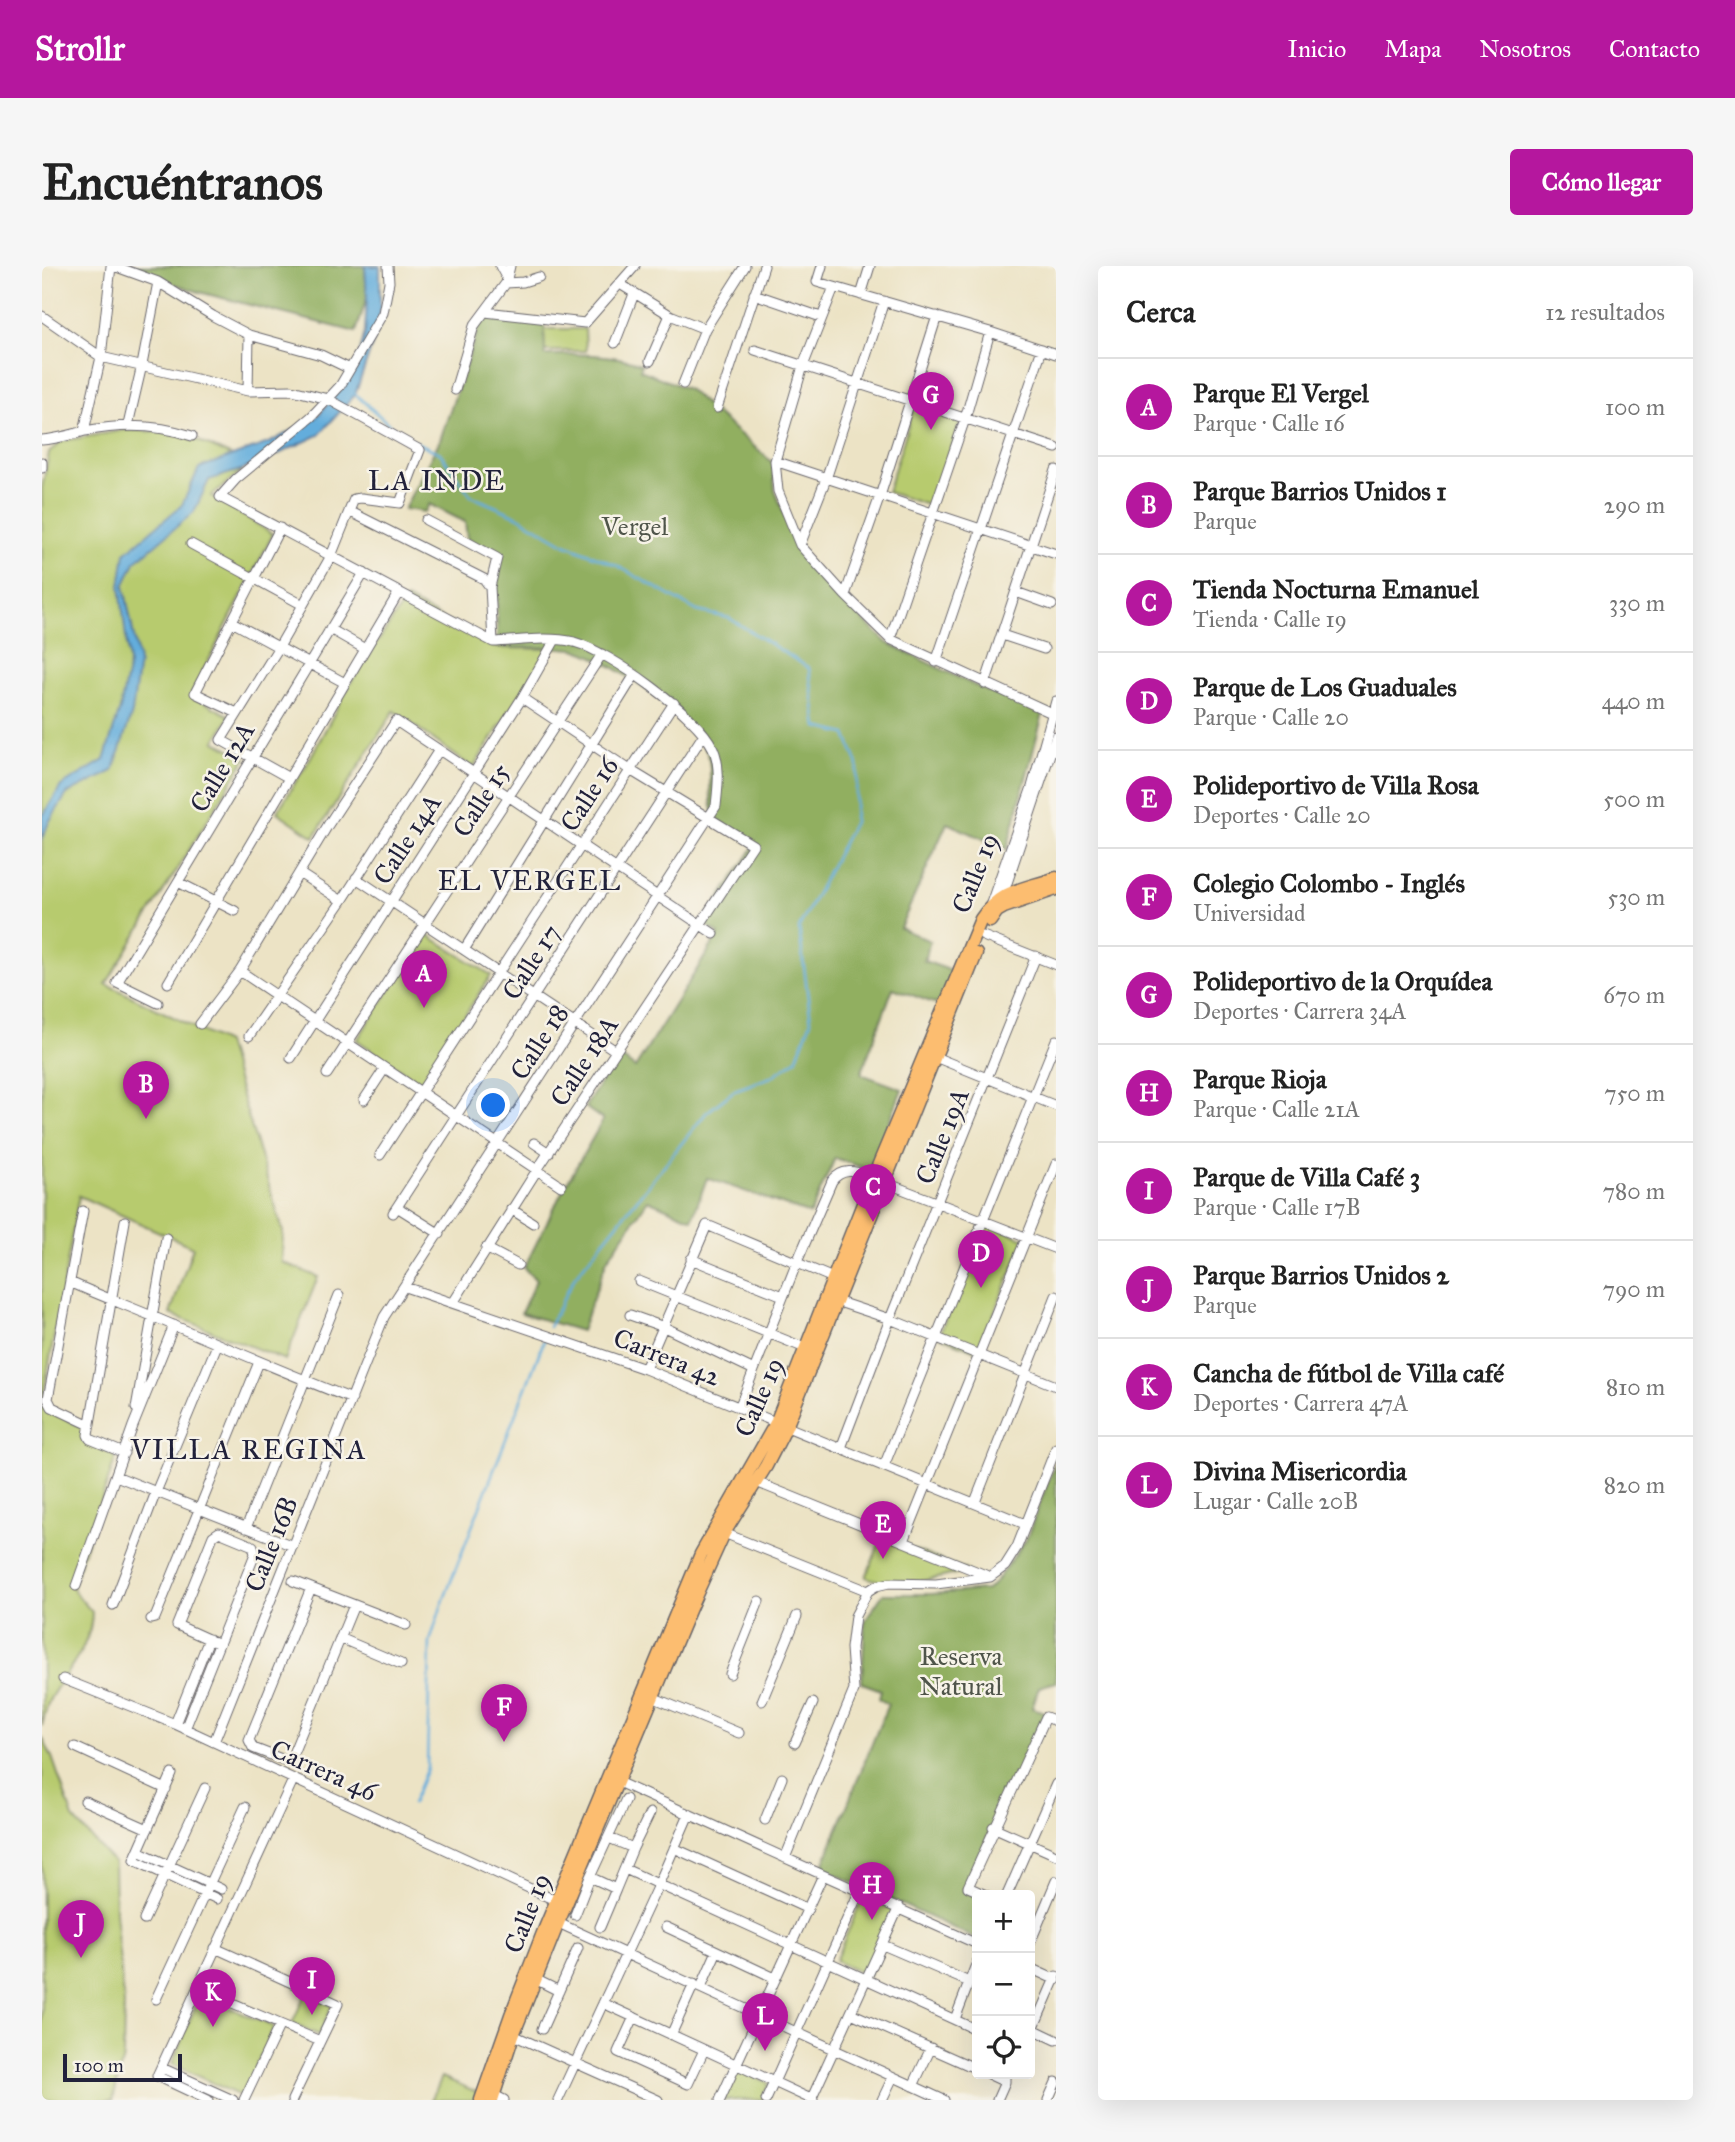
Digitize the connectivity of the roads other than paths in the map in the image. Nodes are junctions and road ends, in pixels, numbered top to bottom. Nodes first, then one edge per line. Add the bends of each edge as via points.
1 (113, 266) edge
2 (388, 266) edge
3 (500, 266) edge
4 (510, 266) edge
5 (635, 266) edge
6 (745, 266) edge
7 (764, 266) edge
8 (822, 266) edge
9 (870, 266) edge
10 (539, 276) dead end
11 (507, 281) junction
12 (158, 282) junction
13 (620, 284) junction
14 (834, 287) junction
15 (634, 294) junction
16 (754, 294) junction
17 (861, 295) junction
18 (884, 301) junction
19 (485, 312) junction
20 (670, 314) junction
21 (42, 316) edge
22 (937, 316) junction
23 (821, 317) junction
24 (705, 329) junction
25 (990, 332) junction
26 (249, 335) junction
27 (615, 343) dead end
28 (1042, 349) junction
29 (755, 351) dead end
30 (1056, 354) edge
31 (101, 357) junction
32 (650, 361) dead end
33 (142, 365) junction
34 (803, 366) junction
35 (351, 369) junction
36 (859, 383) junction
37 (683, 384) dead end
38 (455, 390) dead end
39 (248, 391) junction
40 (329, 399) junction
41 (911, 401) junction
42 (717, 408) dead end
43 (965, 419) junction
44 (128, 425) junction
45 (84, 432) junction
46 (1013, 435) junction
47 (192, 436) dead end
48 (42, 440) edge
49 (1056, 448) edge
50 (775, 461) junction
51 (42, 462) edge
52 (42, 468) edge
53 (1056, 470) edge
54 (826, 479) junction
55 (880, 496) junction
56 (349, 511) junction
57 (933, 513) junction
58 (426, 520) dead end
59 (279, 528) junction
60 (982, 531) junction
61 (191, 544) dead end
62 (800, 545) junction
63 (1031, 547) junction
64 (1056, 554) edge
65 (331, 556) junction
66 (364, 573) junction
67 (255, 578) junction
68 (490, 587) junction
69 (399, 592) junction
70 (1016, 592) junction
71 (845, 595) junction
72 (303, 605) junction
73 (1052, 605) dead end
74 (232, 622) junction
75 (330, 629) junction
76 (1002, 635) junction
77 (890, 639) junction
78 (555, 640) junction
79 (493, 642) junction
80 (279, 647) junction
81 (365, 649) junction
82 (1044, 649) dead end
83 (602, 654) junction
84 (936, 662) junction
85 (309, 663) junction
86 (634, 676) junction
87 (345, 683) junction
88 (985, 684) junction
89 (522, 698) junction
90 (1056, 701) edge
91 (674, 703) junction
92 (237, 713) junction
93 (1054, 714) edge
94 (558, 721) junction
95 (704, 734) junction
96 (1056, 736) edge
97 (591, 744) junction
98 (439, 750) junction
99 (252, 758) junction
100 (630, 770) junction
101 (474, 773) junction
102 (289, 778) junction
103 (666, 793) junction
104 (509, 796) junction
105 (544, 820) junction
106 (709, 820) junction
107 (581, 845) junction
108 (617, 869) junction
109 (299, 873) junction
110 (356, 878) junction
111 (1056, 878) edge
112 (178, 882) junction
113 (1056, 889) edge
114 (1003, 895) junction
115 (659, 897) junction
116 (216, 901) junction
117 (342, 901) junction
118 (392, 901) junction
119 (993, 909) junction
120 (235, 911) dead end
121 (425, 924) junction
122 (699, 924) junction
123 (714, 934) dead end
124 (983, 936) junction
125 (464, 950) junction
126 (1035, 956) junction
127 (1056, 965) edge
128 (240, 971) junction
129 (498, 972) junction
130 (168, 983) dead end
131 (277, 996) junction
132 (534, 996) junction
133 (158, 1003) dead end
134 (315, 1021) junction
135 (200, 1024) dead end
136 (575, 1024) junction
137 (249, 1036) dead end
138 (1056, 1040) edge
139 (348, 1043) junction
140 (616, 1051) junction
141 (935, 1057) junction
142 (291, 1058) dead end
143 (385, 1068) junction
144 (327, 1074) dead end
145 (988, 1078) junction
146 (421, 1092) junction
147 (1033, 1097) junction
148 (364, 1101) dead end
149 (1056, 1105) edge
150 (456, 1116) junction
151 (534, 1143) dead end
152 (498, 1144) junction
153 (549, 1153) junction
154 (380, 1155) dead end
155 (1056, 1164) edge
156 (537, 1170) junction
157 (879, 1179) junction
158 (561, 1186) dead end
159 (937, 1201) junction
160 (511, 1209) junction
161 (83, 1211) dead end
162 (982, 1220) junction
163 (125, 1221) dead end
164 (533, 1223) dead end
165 (440, 1234) junction
166 (166, 1238) dead end
167 (1026, 1238) junction
168 (486, 1248) junction
169 (1056, 1249) edge
170 (691, 1259) junction
171 (797, 1262) junction
172 (518, 1265) dead end
173 (834, 1278) junction
174 (639, 1281) dead end
175 (71, 1282) junction
176 (405, 1287) junction
177 (339, 1295) dead end
178 (676, 1295) junction
179 (783, 1296) junction
180 (1056, 1296) edge
181 (111, 1301) junction
182 (836, 1301) junction
183 (453, 1303) junction
184 (151, 1315) junction
185 (630, 1315) dead end
186 (890, 1319) junction
187 (174, 1325) junction
188 (664, 1327) junction
189 (769, 1333) junction
190 (936, 1338) junction
191 (217, 1345) junction
192 (805, 1348) junction
193 (979, 1357) junction
194 (259, 1362) junction
195 (645, 1368) junction
196 (754, 1370) junction
197 (1025, 1375) junction
198 (306, 1381) junction
199 (1056, 1386) edge
200 (352, 1399) junction
201 (739, 1408) junction
202 (90, 1425) junction
203 (781, 1425) junction
204 (133, 1426) junction
205 (841, 1448) junction
206 (1056, 1448) edge
207 (124, 1453) junction
208 (884, 1466) junction
209 (116, 1476) junction
210 (756, 1482) junction
211 (928, 1483) junction
212 (156, 1492) junction
213 (975, 1502) junction
214 (198, 1508) junction
215 (1025, 1524) junction
216 (246, 1528) junction
217 (724, 1533) junction
218 (904, 1541) junction
219 (293, 1546) junction
220 (990, 1577) junction
221 (293, 1581) dead end
222 (76, 1586) dead end
223 (311, 1588) junction
224 (868, 1591) junction
225 (759, 1601) dead end
226 (113, 1605) dead end
227 (354, 1605) junction
228 (797, 1616) dead end
229 (151, 1619) dead end
230 (406, 1625) dead end
231 (340, 1638) junction
232 (214, 1641) junction
233 (401, 1664) dead end
234 (730, 1674) dead end
235 (63, 1679) dead end
236 (652, 1697) junction
237 (762, 1701) dead end
238 (813, 1703) dead end
239 (1056, 1721) edge
240 (180, 1726) junction
241 (739, 1733) dead end
242 (214, 1742) junction
243 (795, 1743) dead end
244 (75, 1747) dead end
245 (172, 1774) dead end
246 (782, 1778) dead end
247 (293, 1780) junction
248 (618, 1782) junction
249 (1056, 1784) edge
250 (205, 1788) dead end
251 (166, 1789) junction
252 (626, 1798) dead end
253 (85, 1801) dead end
254 (245, 1807) dead end
255 (650, 1813) dead end
256 (689, 1814) junction
257 (765, 1820) dead end
258 (993, 1827) junction
259 (148, 1829) junction
260 (608, 1838) junction
261 (1030, 1843) junction
262 (633, 1848) junction
263 (674, 1849) junction
264 (138, 1851) junction
265 (594, 1854) junction
266 (1056, 1855) edge
267 (785, 1857) junction
268 (170, 1866) junction
269 (625, 1869) junction
270 (820, 1874) junction
271 (165, 1875) junction
272 (590, 1877) junction
273 (1056, 1881) edge
274 (659, 1883) junction
275 (210, 1884) junction
276 (222, 1889) dead end
277 (616, 1889) junction
278 (860, 1890) junction
279 (975, 1890) edge
280 (1009, 1890) edge
281 (205, 1894) junction
282 (217, 1899) dead end
283 (561, 1903) junction
284 (899, 1907) junction
285 (808, 1909) junction
286 (575, 1915) dead end
287 (1035, 1916) edge
288 (1040, 1918) junction
289 (144, 1920) dead end
290 (554, 1921) junction
291 (600, 1927) dead end
292 (666, 1927) dead end
293 (1035, 1930) edge
294 (972, 1942) edge
295 (792, 1944) junction
296 (883, 1945) junction
297 (215, 1948) junction
298 (578, 1948) dead end
299 (717, 1951) junction
300 (627, 1953) junction
301 (828, 1961) junction
302 (1035, 1970) edge
303 (972, 1974) edge
304 (775, 1978) junction
305 (535, 1979) junction
306 (1055, 1979) edge
307 (867, 1980) junction
308 (969, 1982) junction
309 (697, 1986) junction
310 (197, 1989) junction
311 (559, 1991) junction
312 (156, 1999) dead end
313 (603, 2003) junction
314 (851, 2012) junction
315 (760, 2014) junction
316 (634, 2017) junction
317 (955, 2019) junction
318 (280, 2024) junction
319 (972, 2028) edge
320 (542, 2029) dead end
321 (796, 2032) junction
322 (513, 2035) junction
323 (671, 2035) junction
324 (1056, 2040) edge
325 (320, 2041) junction
326 (931, 2048) junction
327 (833, 2049) junction
328 (704, 2050) junction
329 (575, 2063) junction
330 (736, 2065) junction
331 (972, 2067) edge
332 (893, 2077) junction
333 (1005, 2079) edge
334 (774, 2082) junction
335 (1056, 2082) edge
336 (913, 2086) junction
337 (197, 2093) edge
338 (647, 2098) edge
339 (492, 2099) edge
340 (208, 2100) edge
341 (233, 2100) edge
342 (244, 2100) edge
343 (292, 2100) edge
344 (558, 2100) edge
345 (658, 2100) edge
346 (720, 2100) edge
347 (766, 2100) edge
348 (812, 2100) edge
349 (882, 2100) edge
350 (944, 2100) edge
351 (997, 2100) edge
352 (1048, 2100) edge

1 - 12 street
1 - 31 street
2 - 35 street via 383,313
3 - 11 street
4 - 11 street
5 - 13 street
6 - 24 street
7 - 16 street
8 - 14 street via 817,282
9 - 17 street
10 - 11 street
11 - 19 street
12 - 26 street
12 - 33 street
13 - 15 street
13 - 19 street via 585,323
14 - 17 street
14 - 23 street
15 - 20 street
15 - 27 street
16 - 23 street
16 - 42 street
17 - 18 street
18 - 22 street
18 - 36 street
19 - 38 street via 474,326
20 - 24 street
20 - 32 street
21 - 31 street
22 - 25 street
22 - 41 street
23 - 34 street
24 - 37 street
25 - 28 street
25 - 43 street
26 - 35 street via 321,355
26 - 39 street
28 - 30 street
28 - 46 street
29 - 34 street
31 - 33 street
31 - 45 street
33 - 39 street
33 - 44 street
34 - 36 street
34 - 50 street
35 - 40 street
36 - 41 street
36 - 54 street
39 - 40 street via 292,390
40 - 56 street via 420,450 400,503 354,499
40 - 59 street via 220,497
41 - 43 street
41 - 55 street
43 - 46 street
43 - 57 street
44 - 45 street
44 - 47 street via 173,429
45 - 48 street
46 - 49 street
46 - 60 street
50 - 54 street
50 - 62 street via 778,491
51 - 52 street
53 - 63 street
54 - 55 street
54 - 62 street
55 - 57 street
55 - 71 street
56 - 65 street
56 - 68 street via 484,579
57 - 60 street
57 - 77 street
58 - 68 street via 497,558
59 - 65 street
59 - 67 street
60 - 63 street
60 - 84 street
61 - 67 street
62 - 71 street
63 - 64 street
63 - 70 street
65 - 66 street
65 - 72 street
66 - 69 street
66 - 75 street, Calle 12A
67 - 72 street
67 - 74 street
68 - 79 street
69 - 79 street
69 - 81 street
70 - 73 street
70 - 76 street
71 - 77 street
72 - 80 street
74 - 80 street
74 - 92 street via 195,692
75 - 81 street
75 - 85 street, Calle 12A
76 - 82 street
76 - 88 street
77 - 84 street
78 - 79 street
78 - 83 street via 574,642
78 - 89 street, Calle 14A
80 - 85 street
80 - 92 street
81 - 87 street
83 - 86 street
83 - 94 street, Calle 15
84 - 88 street
85 - 87 street
85 - 99 street, Calle 12A
86 - 91 street
86 - 97 street
87 - 102 street
88 - 93 street
89 - 94 street
89 - 101 street, Calle 14A
90 - 93 street, Calle 19
91 - 95 street
91 - 100 street, Calle 16
92 - 99 street via 221,740
93 - 119 street, Calle 19
94 - 97 street
94 - 104 street, Calle 15
95 - 103 street, Calle 17
95 - 106 street, Calle 18 via 719,773 716,806
96 - 114 street, Calle 19
97 - 100 street
97 - 105 street
98 - 101 street
98 - 109 street via 396,721
98 - 110 street
99 - 102 street
99 - 112 street, Calle 12A
100 - 103 street
100 - 107 street, Calle 16
101 - 104 street
101 - 118 street, Calle 14A
102 - 116 street
103 - 106 street
103 - 108 street, Calle 17
104 - 105 street
104 - 121 street, Calle 15
105 - 107 street
105 - 125 street
106 - 115 street, Calle 18
106 - 122 street, Calle 18A via 753,845
107 - 108 street
107 - 129 street, Calle 16
108 - 115 street
108 - 132 street, Calle 17
109 - 117 street
109 - 128 street
110 - 117 street
110 - 118 street
111 - 114 main road
112 - 116 street
112 - 133 street, Calle 12A via 117,983
113 - 119 main road
114 - 119 main road
115 - 122 street
115 - 136 street, Calle 18
116 - 120 street
116 - 130 street
117 - 131 street
118 - 121 street
118 - 134 street, Calle 14A
119 - 124 main road, Calle 19
119 - 157 main road, Calle 19 via 973,937
121 - 125 street
121 - 139 street, Calle 15
122 - 123 street
122 - 140 street, Calle 18A
124 - 126 street
124 - 141 main road, Calle 19
125 - 129 street
126 - 127 street
126 - 145 street, Calle 19A
128 - 131 street
128 - 135 street
129 - 132 street
129 - 146 street, Calle 16
131 - 134 street
131 - 137 street
132 - 136 street
132 - 150 street, Calle 17
134 - 139 street
134 - 142 street, Calle 14A
136 - 140 street
136 - 152 street, Calle 18
138 - 147 street
139 - 143 street
139 - 144 street, Calle 15
140 - 153 street, Calle 18A
141 - 145 street
141 - 157 main road, Calle 19
143 - 146 street
143 - 148 street
145 - 147 street
145 - 159 street, Calle 19A
146 - 150 street
146 - 154 street, Calle 16
147 - 149 street
147 - 162 street
150 - 152 street
150 - 165 street, Calle 17 via 395,1210
151 - 153 street
152 - 156 street
152 - 165 street, Calle 18
153 - 156 street, Calle 18A
155 - 167 street
156 - 158 street
156 - 160 street, Calle 18A
157 - 159 street
157 - 171 street via 851,1170 832,1181
157 - 173 main road, Calle 19
157 - 182 main road, Calle 19
159 - 162 street
159 - 186 street, Calle 19A
160 - 164 street
160 - 168 street, Calle 18A
161 - 175 street
162 - 167 street
162 - 190 street
163 - 181 street
165 - 176 street, Calle 18
166 - 184 street
167 - 169 street
167 - 193 street
168 - 172 street
168 - 183 street, Calle 18A
170 - 171 street via 707,1225
170 - 178 street
170 - 179 street
171 - 173 street
171 - 179 street
173 - 192 main road, Calle 19
174 - 178 street
175 - 181 street
175 - 202 street via 48,1399 52,1407
176 - 183 street, Carrera 42
176 - 200 street, Calle 16B via 384,1317
177 - 198 street
178 - 188 street
178 - 189 street
179 - 189 street
180 - 197 street
181 - 184 street
181 - 202 street
182 - 186 street
182 - 203 main road, Calle 19
183 - 195 street, Carrera 42
184 - 187 street
184 - 204 street
185 - 188 street
186 - 190 street
186 - 205 street, Calle 19A
187 - 191 street
187 - 204 street
188 - 195 street
188 - 196 street
189 - 192 street
189 - 196 street
190 - 193 street
190 - 208 street
191 - 194 street
191 - 212 street
192 - 203 main road, Calle 19
193 - 197 street
193 - 211 street
194 - 198 street
194 - 214 street
195 - 201 street, Carrera 42
196 - 201 street
197 - 199 street
197 - 213 street
198 - 200 street
198 - 216 street
200 - 219 street, Calle 16B
201 - 203 street, Carrera 42
202 - 207 street via 90,1439
203 - 205 street, Carrera 42
203 - 210 main road, Calle 19
203 - 283 main road, Calle 19 via 701,1554
204 - 207 street
205 - 208 street, Carrera 42
206 - 215 street
207 - 209 street
208 - 211 street, Carrera 42
209 - 212 street
209 - 222 street
210 - 217 main road, Calle 19
210 - 218 street
211 - 213 street, Carrera 42
211 - 218 street
212 - 214 street
212 - 226 street
213 - 215 street, Carrera 42
214 - 216 street
214 - 229 street
215 - 220 street via 1005,1566
216 - 219 street
217 - 224 street
217 - 236 main road, Calle 19
218 - 220 street
219 - 242 street, Calle 16B
220 - 224 street via 936,1584 889,1583
221 - 223 street
223 - 227 street
223 - 231 street via 249,1740 253,1748 284,1760 292,1756
224 - 267 street via 855,1616 851,1648 854,1690
225 - 234 street
227 - 230 street
227 - 231 street
228 - 237 street
231 - 233 street
232 - 232 street via 256,1552 253,1546 219,1532 213,1536 177,1625
232 - 240 street
235 - 240 street, Carrera 46
236 - 241 street
236 - 248 main road, Calle 19
238 - 243 street
239 - 258 street via 1046,1717
240 - 242 street, Carrera 46
242 - 247 street, Carrera 46
244 - 251 street
245 - 251 street
246 - 257 street
247 - 283 street, Carrera 46
247 - 297 street
248 - 256 street
248 - 265 main road, Calle 19
249 - 261 street
250 - 268 street
251 - 259 street
252 - 260 street
253 - 259 street
254 - 275 street
255 - 262 street
256 - 263 street
256 - 267 street
258 - 261 street
258 - 279 street via 968,1887
259 - 264 street
260 - 262 street
260 - 265 street
261 - 266 street
261 - 280 street
262 - 269 street
263 - 274 street
263 - 285 street
264 - 268 street
264 - 271 street via 134,1860
265 - 272 street
265 - 283 main road, Calle 19
267 - 270 street
268 - 271 street
268 - 275 street
269 - 274 street
269 - 277 street
270 - 278 street
270 - 285 street
271 - 281 street
271 - 289 street
272 - 277 street
272 - 286 street
273 - 288 street
274 - 295 street
274 - 300 street
275 - 276 street
275 - 281 street
277 - 291 street
278 - 284 street
278 - 301 street
281 - 282 street
281 - 312 street
283 - 290 main road, Calle 19
284 - 294 street
284 - 296 street
285 - 295 street
287 - 288 street
288 - 293 street
290 - 300 street
290 - 305 main road, Calle 19
290 - 339 main road, Calle 19 via 511,2015
292 - 299 street
295 - 301 street
295 - 304 street
296 - 307 street
296 - 308 street
297 - 310 street
297 - 325 street via 338,2004
298 - 311 street
299 - 304 street
299 - 309 street
300 - 309 street
300 - 313 street
301 - 307 street
301 - 321 street
302 - 306 street
303 - 308 street
304 - 315 street
305 - 311 street
305 - 322 main road, Calle 19
306 - 324 street via 1032,2029
307 - 314 street
307 - 317 street
308 - 317 street
309 - 315 street
309 - 323 street
310 - 318 street
310 - 337 street via 160,2072
311 - 320 street
313 - 316 street
313 - 329 street
314 - 326 street
314 - 327 street
315 - 321 street
315 - 330 street
316 - 323 street
316 - 328 street via 618,2052 688,2084
317 - 319 street
318 - 325 street
318 - 342 street
321 - 327 street
321 - 334 street
322 - 329 street
322 - 339 main road, Calle 19
323 - 328 street
325 - 343 street
326 - 331 street
326 - 336 street
327 - 332 street
327 - 348 street
328 - 330 street
329 - 338 street
329 - 344 street
330 - 334 street
330 - 346 street
332 - 336 street
332 - 349 street
333 - 351 street
334 - 347 street
334 - 348 street
335 - 352 street
336 - 350 street
337 - 340 street
337 - 341 street
338 - 345 street

